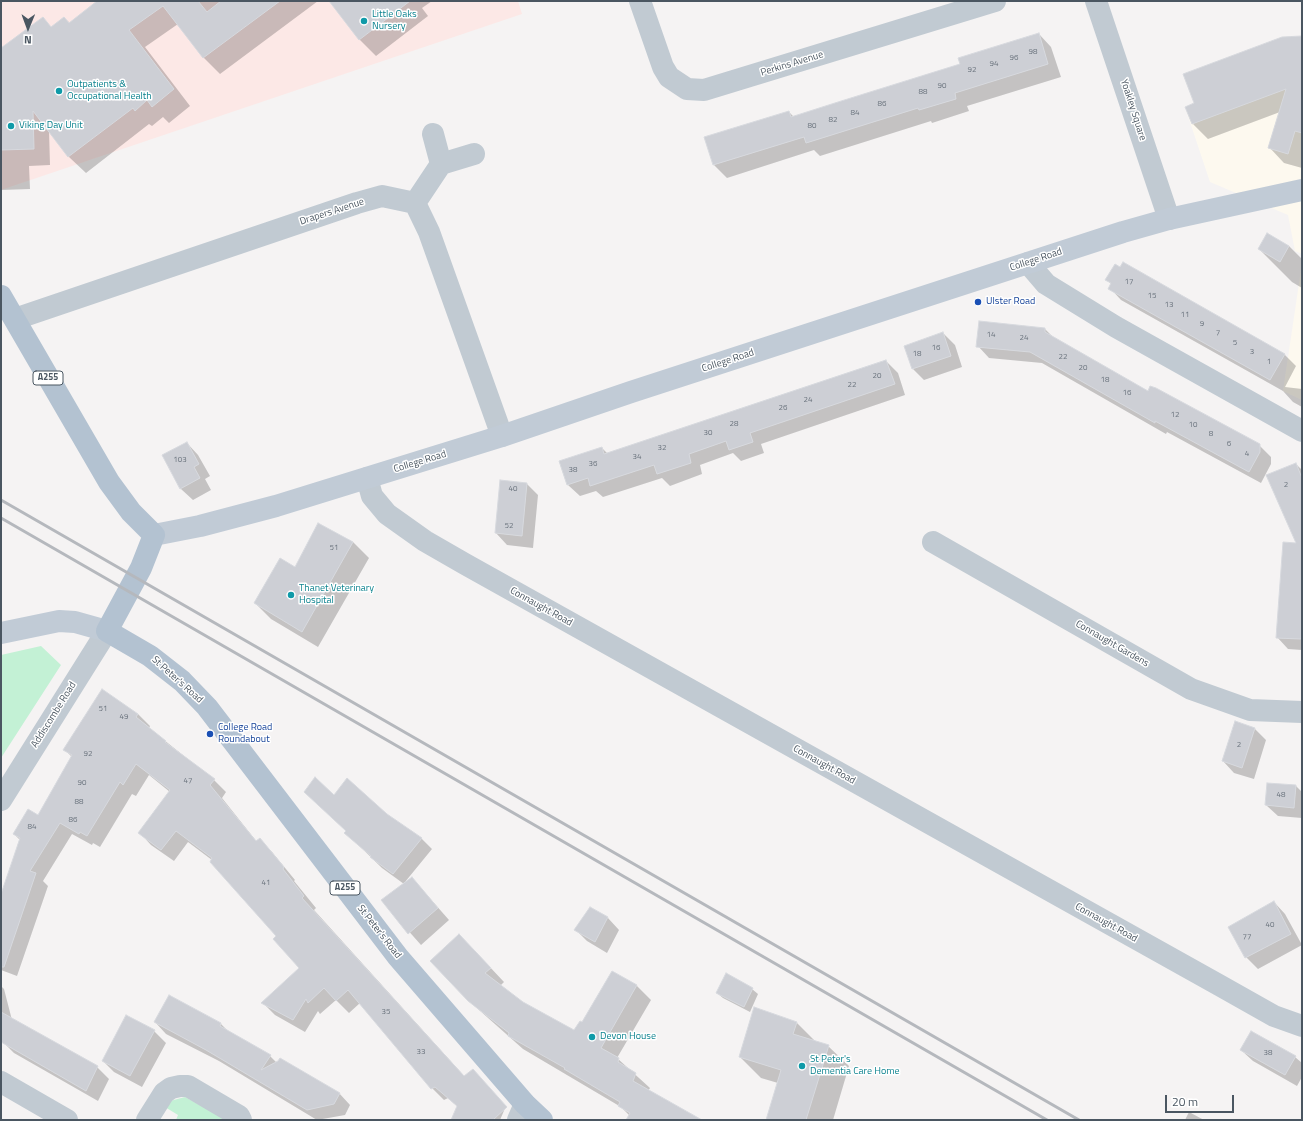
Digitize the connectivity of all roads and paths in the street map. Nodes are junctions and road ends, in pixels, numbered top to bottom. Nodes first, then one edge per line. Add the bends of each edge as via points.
1 (640, 1) edge
2 (995, 1) edge
3 (1097, 1) edge
4 (433, 134) dead end
5 (474, 154) dead end
6 (441, 164) junction
7 (1302, 190) edge
8 (415, 203) junction
9 (1169, 219) junction
10 (1028, 262) junction
11 (1, 296) edge
12 (15, 319) junction
13 (1302, 431) edge
14 (502, 436) junction
15 (367, 478) junction
16 (154, 535) junction
17 (933, 542) dead end
18 (108, 631) junction
19 (1, 633) edge
20 (1302, 712) edge
21 (1, 800) edge
22 (1302, 1026) edge
23 (1, 1082) edge
24 (522, 1112) edge
25 (67, 1120) edge
26 (147, 1120) edge
27 (241, 1120) edge
28 (542, 1120) edge

1 - 2 street, Perkins Avenue via 663,67 669,77 687,89 704,90
3 - 9 street, Yoakley Square
4 - 6 street
5 - 6 street
6 - 8 street
7 - 9 main road, College Road
8 - 12 street, Drapers Avenue via 382,196 357,203
8 - 14 street via 429,232
9 - 10 main road, College Road
10 - 13 street via 1046,284 1109,323
10 - 14 main road, College Road
11 - 12 main road, A255
12 - 16 main road, A255 via 109,482 131,512
14 - 15 main road, College Road
15 - 16 main road, College Road via 276,506
15 - 22 street, Connaught Road via 372,496 386,514 425,541 1219,986 1274,1016
16 - 18 main road via 141,568
17 - 20 street, Connaught Gardens via 1191,689 1250,710
18 - 19 main road via 75,622 59,621
18 - 21 street, Addiscombe Road
18 - 24 main road, St Peter's Road / A255 via 150,656 182,681 207,707 398,956
23 - 25 street
24 - 28 main road, St Peter's Road / A255
26 - 27 street via 164,1093 180,1086 188,1086 239,1116

